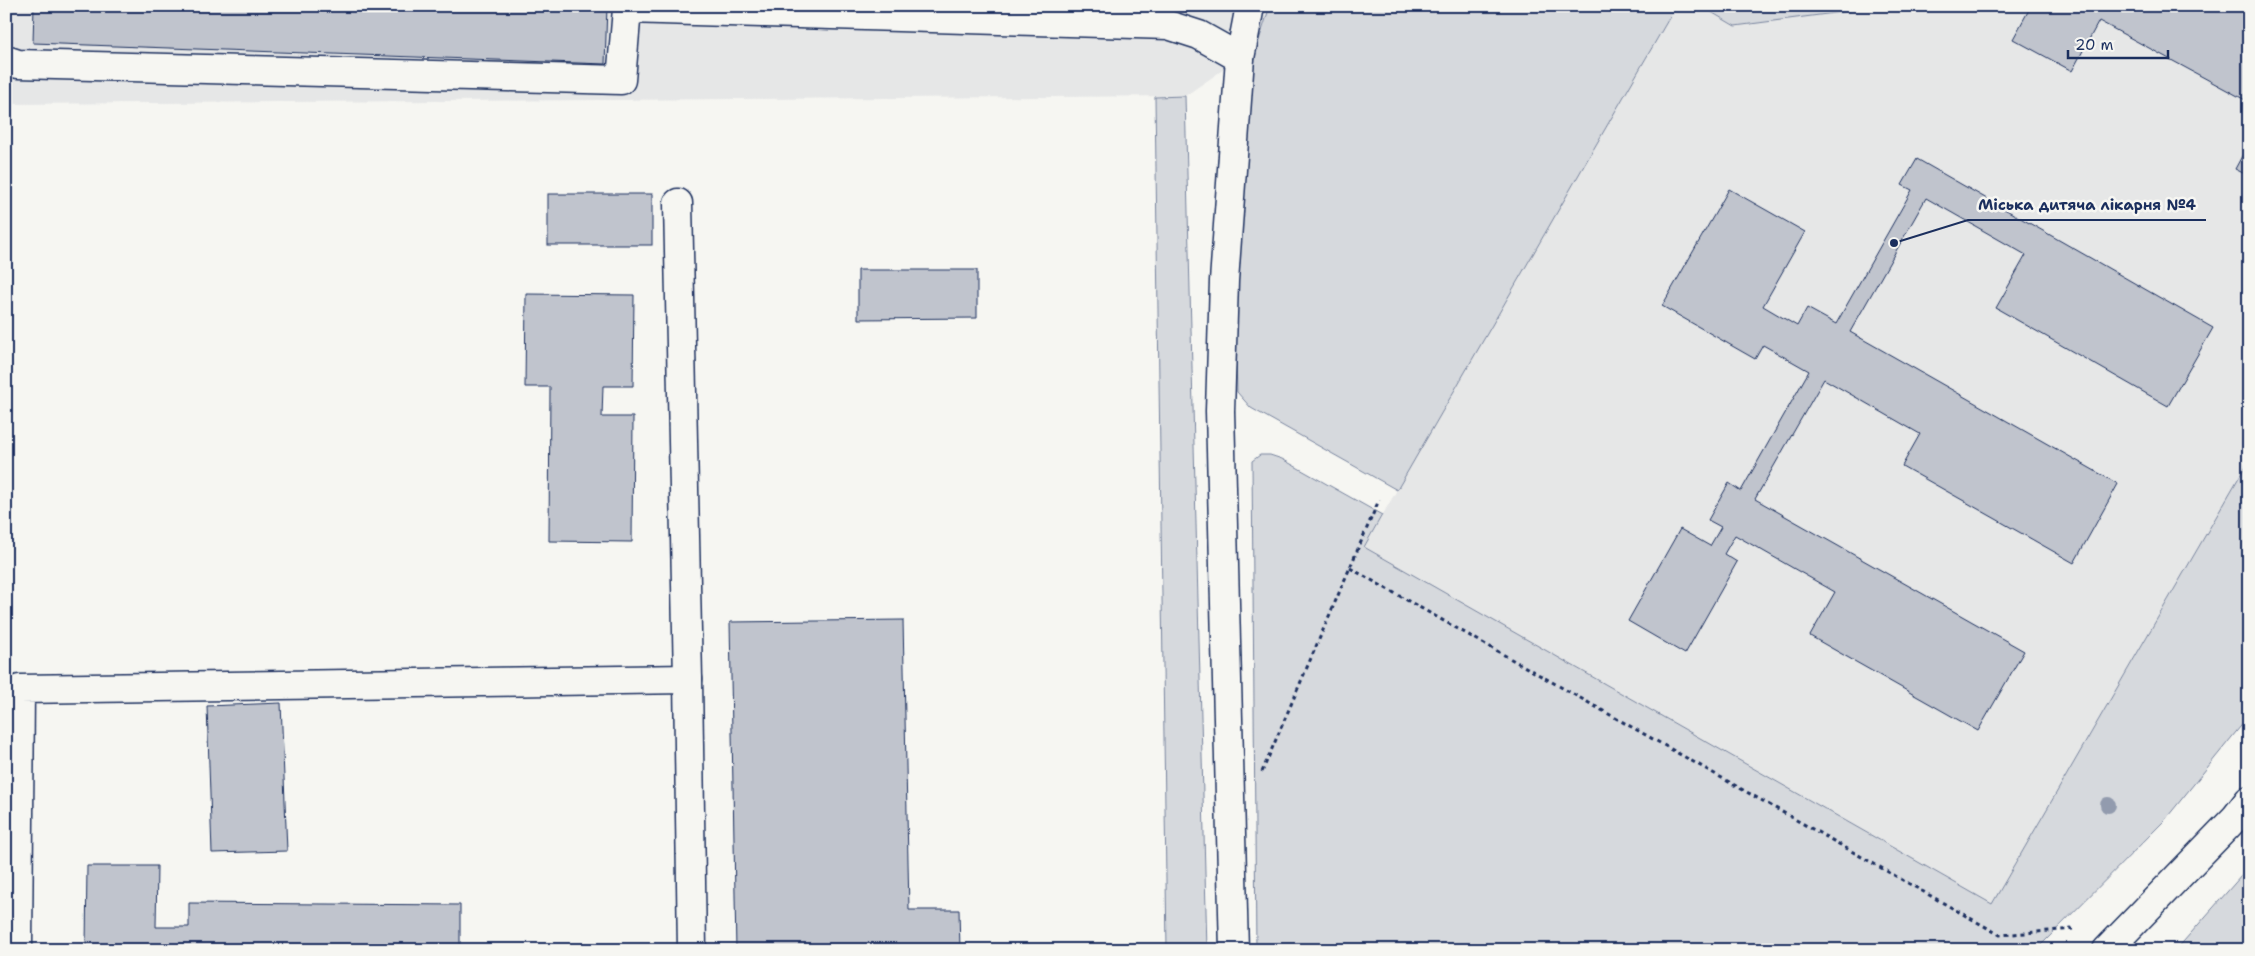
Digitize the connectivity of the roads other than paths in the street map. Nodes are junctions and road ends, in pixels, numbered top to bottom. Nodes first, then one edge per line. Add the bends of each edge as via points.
1 (1250, 6) edge
2 (627, 8) edge
3 (1240, 58) junction
4 (6, 60) edge
5 (678, 203) dead end
6 (688, 678) junction
7 (2249, 800) edge
8 (18, 950) edge
9 (692, 950) edge
10 (1234, 950) edge
11 (2107, 950) edge

1 - 3 street
2 - 3 street via 1168,25 1199,34
2 - 4 street via 622,80 18,64
3 - 10 street via 1224,281 1220,411
5 - 6 street
6 - 8 street via 20,689
6 - 9 street
7 - 11 street

